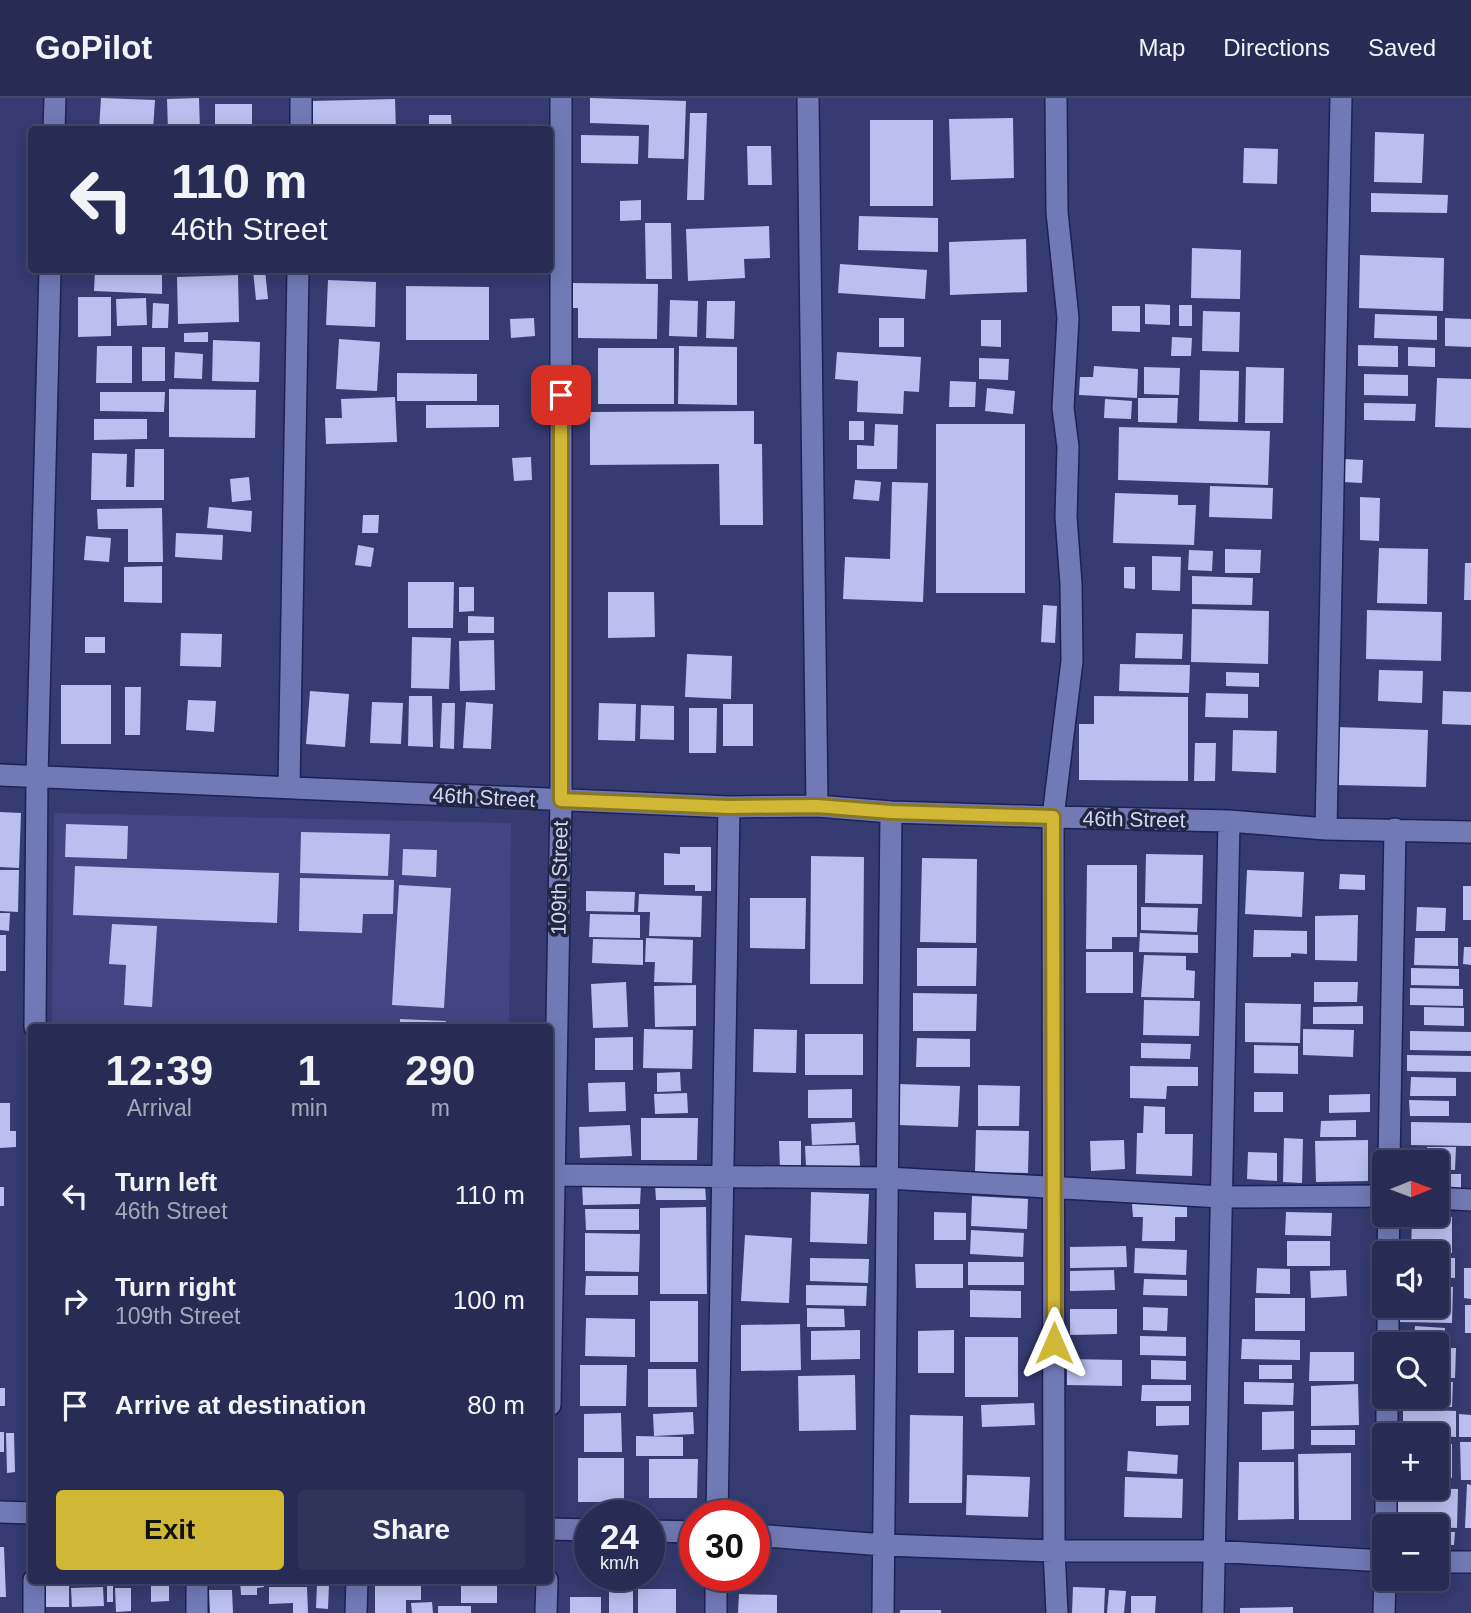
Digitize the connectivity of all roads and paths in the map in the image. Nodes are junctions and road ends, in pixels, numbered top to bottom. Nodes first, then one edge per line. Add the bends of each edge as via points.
1 (55, 98) edge
2 (301, 98) edge
3 (561, 98) edge
4 (808, 98) edge
5 (1056, 98) edge
6 (1341, 98) edge
7 (54, 126) edge
8 (301, 126) edge
9 (50, 273) edge
10 (298, 273) edge
11 (0, 775) edge
12 (37, 776) junction
13 (289, 787) junction
14 (561, 800) junction
15 (817, 806) junction
16 (729, 807) junction
17 (891, 812) junction
18 (1053, 817) junction
19 (1230, 821) junction
20 (1326, 829) junction
21 (1395, 829) junction
22 (1471, 832) edge
23 (35, 1024) edge
24 (1390, 1150) edge
25 (554, 1175) junction
26 (723, 1178) junction
27 (887, 1178) junction
28 (1053, 1186) junction
29 (1372, 1196) edge
30 (1221, 1197) junction
31 (1449, 1199) edge
32 (1471, 1200) edge
33 (553, 1232) edge
34 (717, 1500) edge
35 (0, 1512) edge
36 (28, 1513) edge
37 (553, 1529) edge
38 (574, 1530) edge
39 (770, 1536) edge
40 (884, 1545) junction
41 (1054, 1551) junction
42 (1213, 1551) junction
43 (1372, 1560) edge
44 (1449, 1562) edge
45 (1471, 1562) edge
46 (34, 1584) edge
47 (197, 1584) edge
48 (357, 1584) edge
49 (547, 1584) edge
50 (716, 1591) edge
51 (1385, 1591) edge
52 (34, 1613) edge
53 (197, 1613) edge
54 (356, 1613) edge
55 (546, 1613) edge
56 (716, 1613) edge
57 (883, 1613) edge
58 (1057, 1613) edge
59 (1213, 1613) edge
60 (1384, 1613) edge

1 - 7 street
2 - 8 street
3 - 14 street, 109th Street
4 - 15 street
5 - 18 street via 1057,212 1068,318 1063,408 1068,447 1072,661
6 - 20 street
9 - 12 street
10 - 13 street
11 - 12 street, 46th Street
12 - 13 street, 46th Street
12 - 23 street
13 - 14 street, 46th Street
14 - 16 street, 46th Street
14 - 25 street, 109th Street
15 - 16 street, 46th Street
15 - 17 street, 46th Street
16 - 26 street
17 - 18 street, 46th Street
17 - 27 street
18 - 19 street, 46th Street
18 - 28 street
19 - 20 street, 46th Street
19 - 30 street
20 - 21 street, 46th Street
21 - 22 street, 46th Street
21 - 24 street
25 - 26 street
25 - 33 street, 109th Street
26 - 27 street
26 - 34 street
27 - 28 street
27 - 40 street
28 - 30 street
28 - 41 street
29 - 30 street
30 - 42 street
31 - 32 street
35 - 36 street
37 - 38 street
39 - 40 street
40 - 41 street
40 - 57 street
41 - 42 street
41 - 58 street
42 - 43 street
42 - 59 street
44 - 45 street
46 - 52 street
47 - 53 street
48 - 54 street
49 - 55 street
50 - 56 street
51 - 60 street

